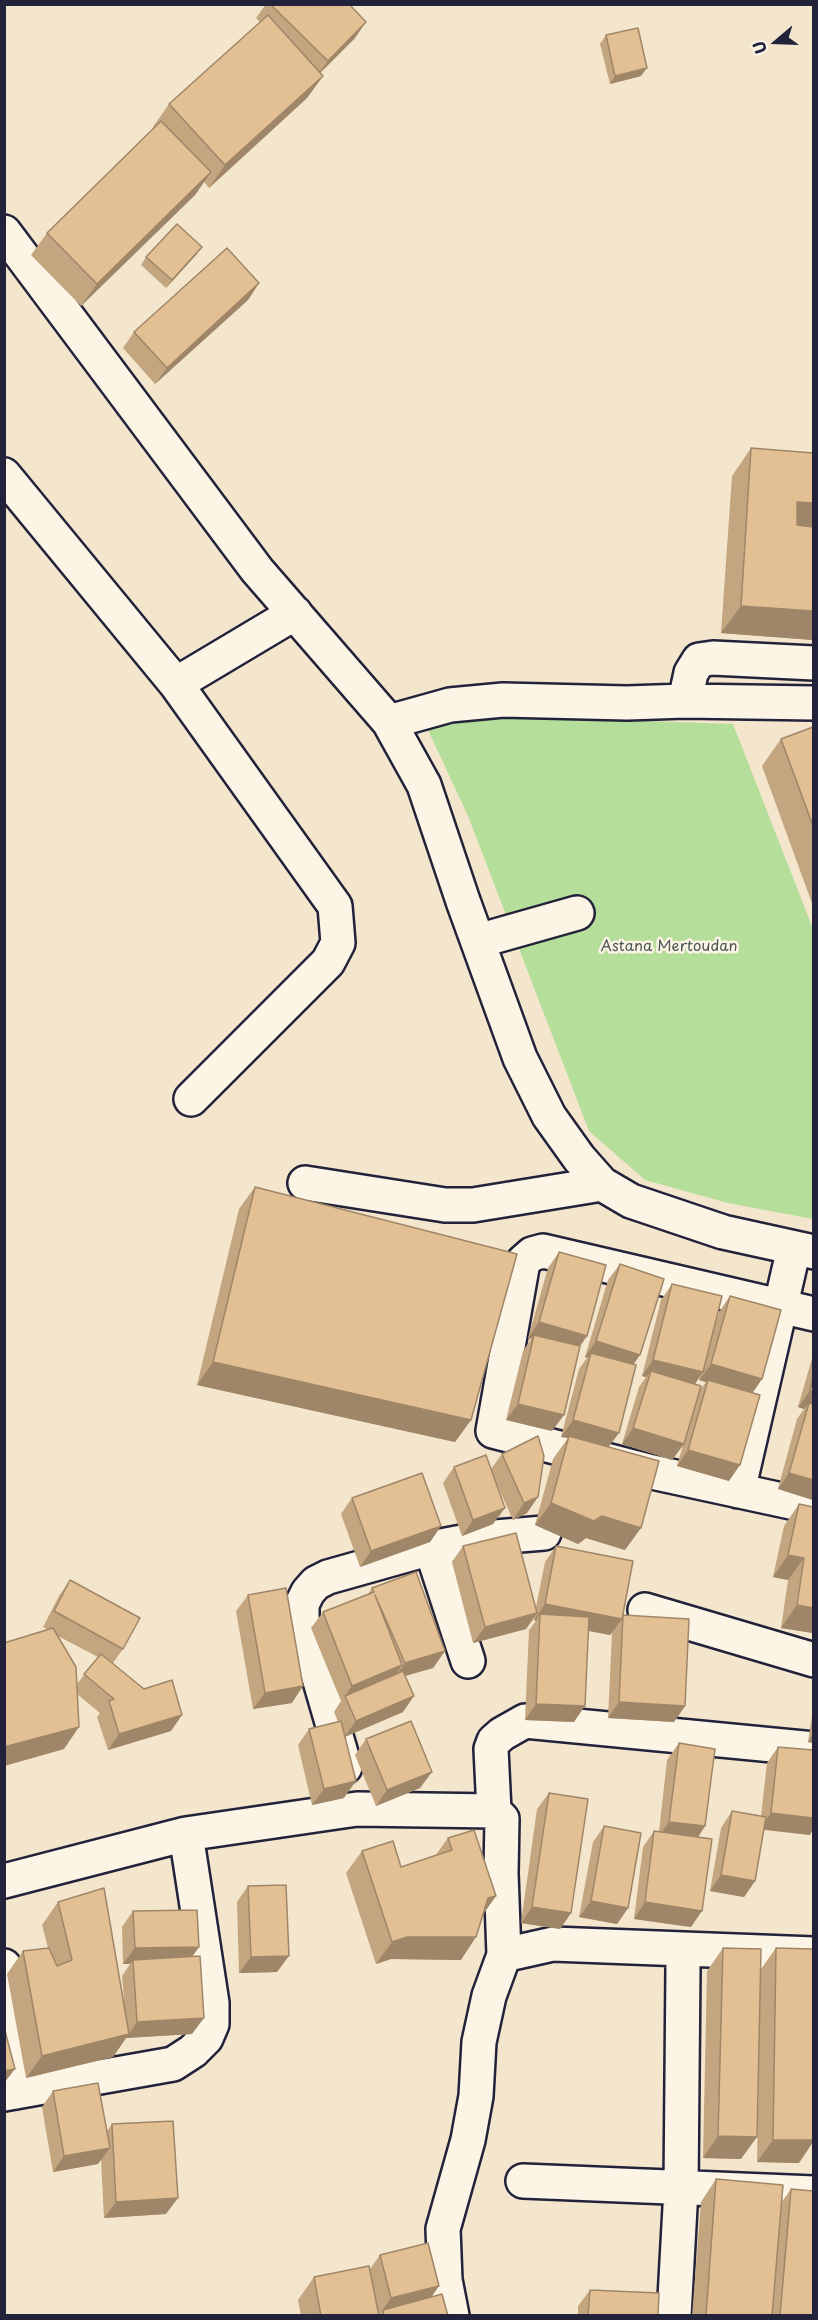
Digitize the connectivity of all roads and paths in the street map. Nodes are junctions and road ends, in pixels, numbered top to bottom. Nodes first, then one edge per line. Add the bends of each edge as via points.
1 (4, 232) edge
2 (4, 475) edge
3 (295, 613) junction
4 (813, 663) edge
5 (176, 684) junction
6 (685, 701) junction
7 (813, 703) edge
8 (389, 722) junction
9 (577, 913) dead end
10 (478, 941) junction
11 (191, 1099) dead end
12 (306, 1183) dead end
13 (602, 1184) junction
14 (804, 1250) edge
15 (781, 1306) junction
16 (813, 1314) edge
17 (738, 1491) junction
18 (813, 1507) edge
19 (544, 1533) dead end
20 (431, 1548) junction
21 (645, 1610) dead end
22 (813, 1660) edge
23 (468, 1661) dead end
24 (813, 1749) edge
25 (357, 1809) junction
26 (494, 1811) junction
27 (186, 1834) junction
28 (4, 1881) edge
29 (813, 1954) edge
30 (504, 1955) junction
31 (4, 1966) edge
32 (682, 1966) dead end
33 (10, 2093) edge
34 (523, 2181) dead end
35 (681, 2189) junction
36 (813, 2193) edge
37 (452, 2316) edge
38 (674, 2316) edge

1 - 3 street via 257,570
2 - 5 street
3 - 5 street
3 - 8 street
4 - 6 street via 699,660
5 - 11 street via 335,906 338,944 328,962
6 - 7 street
6 - 8 street via 503,700 450,705
8 - 10 street via 424,785
9 - 10 street
10 - 13 street via 520,1058 549,1116
12 - 13 street via 445,1205 473,1205
13 - 14 street via 631,1201 723,1232
14 - 15 street
15 - 16 street
15 - 17 street
15 - 17 street via 543,1251 523,1262 493,1431
17 - 18 street
19 - 20 street via 483,1538
20 - 23 street
20 - 25 street via 328,1577 316,1583 302,1604 302,1619
21 - 22 street
24 - 26 street via 525,1721 502,1734 491,1749
25 - 26 street
25 - 27 street
26 - 30 street via 502,1819
27 - 28 street
27 - 33 street via 212,2003 212,2024 206,2038 173,2064
29 - 30 street via 553,1944
30 - 37 street via 489,1996 479,2042 476,2096 468,2140 443,2229 445,2280
31 - 33 street
32 - 35 street
34 - 35 street
35 - 36 street
35 - 38 street

